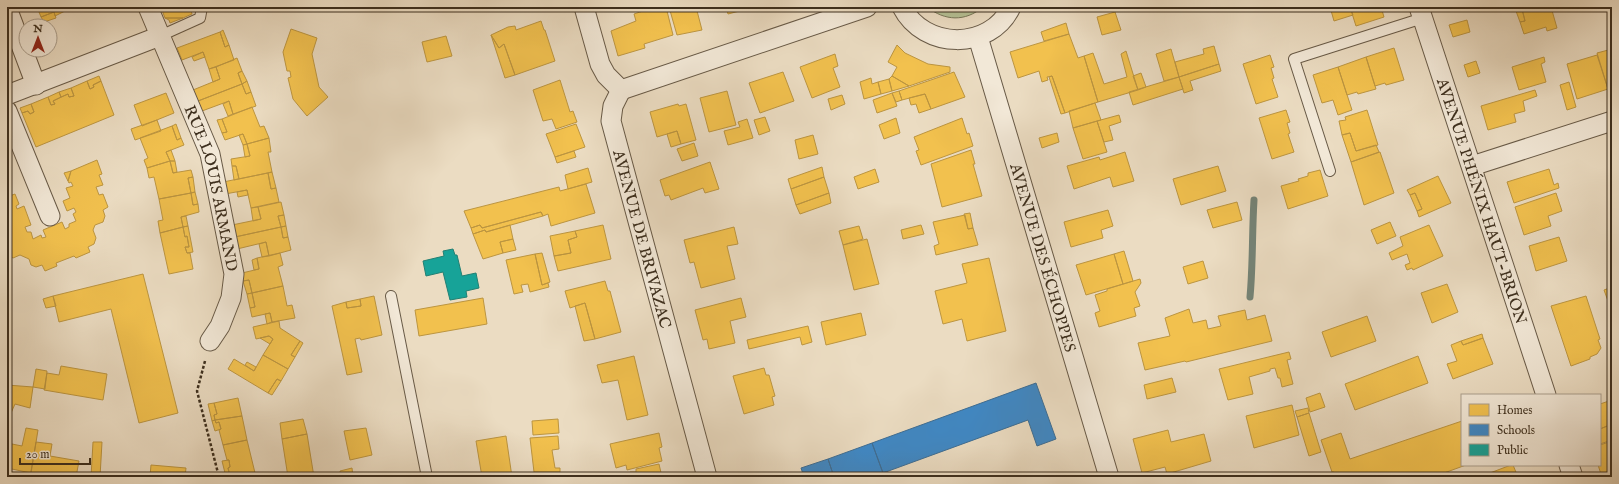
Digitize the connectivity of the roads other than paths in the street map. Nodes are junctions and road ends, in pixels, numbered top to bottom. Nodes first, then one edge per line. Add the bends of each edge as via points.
1 (148, 7) edge
2 (202, 7) edge
3 (584, 7) edge
4 (867, 7) edge
5 (902, 7) edge
6 (1011, 7) edge
7 (7, 8) edge
8 (1421, 12) edge
9 (160, 36) junction
10 (978, 37) junction
11 (36, 85) junction
12 (620, 90) junction
13 (7, 95) edge
14 (7, 111) edge
15 (1612, 121) edge
16 (1472, 166) junction
17 (1330, 171) dead end
18 (50, 216) dead end
19 (391, 296) dead end
20 (210, 341) road end
21 (1546, 394) edge
22 (1569, 466) edge
23 (427, 477) edge
24 (707, 477) edge
25 (1109, 477) edge
26 (1573, 477) edge

1 - 9 street, RUE LOUIS ARMAND
2 - 9 lane via 200,18
3 - 12 street via 600,64
4 - 12 street
5 - 10 street via 920,29 938,38 958,40
6 - 10 street via 1008,14 994,28
7 - 11 street
8 - 16 street, AVENUE PHÉNIX HAUT-BRION
8 - 17 lane via 1294,59
9 - 11 street
9 - 20 street, RUE LOUIS ARMAND via 210,154 234,274 231,298 220,326
10 - 25 street, AVENUE DES ÉCHOPPES
11 - 13 street
12 - 24 street, AVENUE DE BRIVAZAC via 613,106 611,121
14 - 18 street
15 - 16 street
16 - 21 street, AVENUE PHÉNIX HAUT-BRION
19 - 23 lane
22 - 26 street

